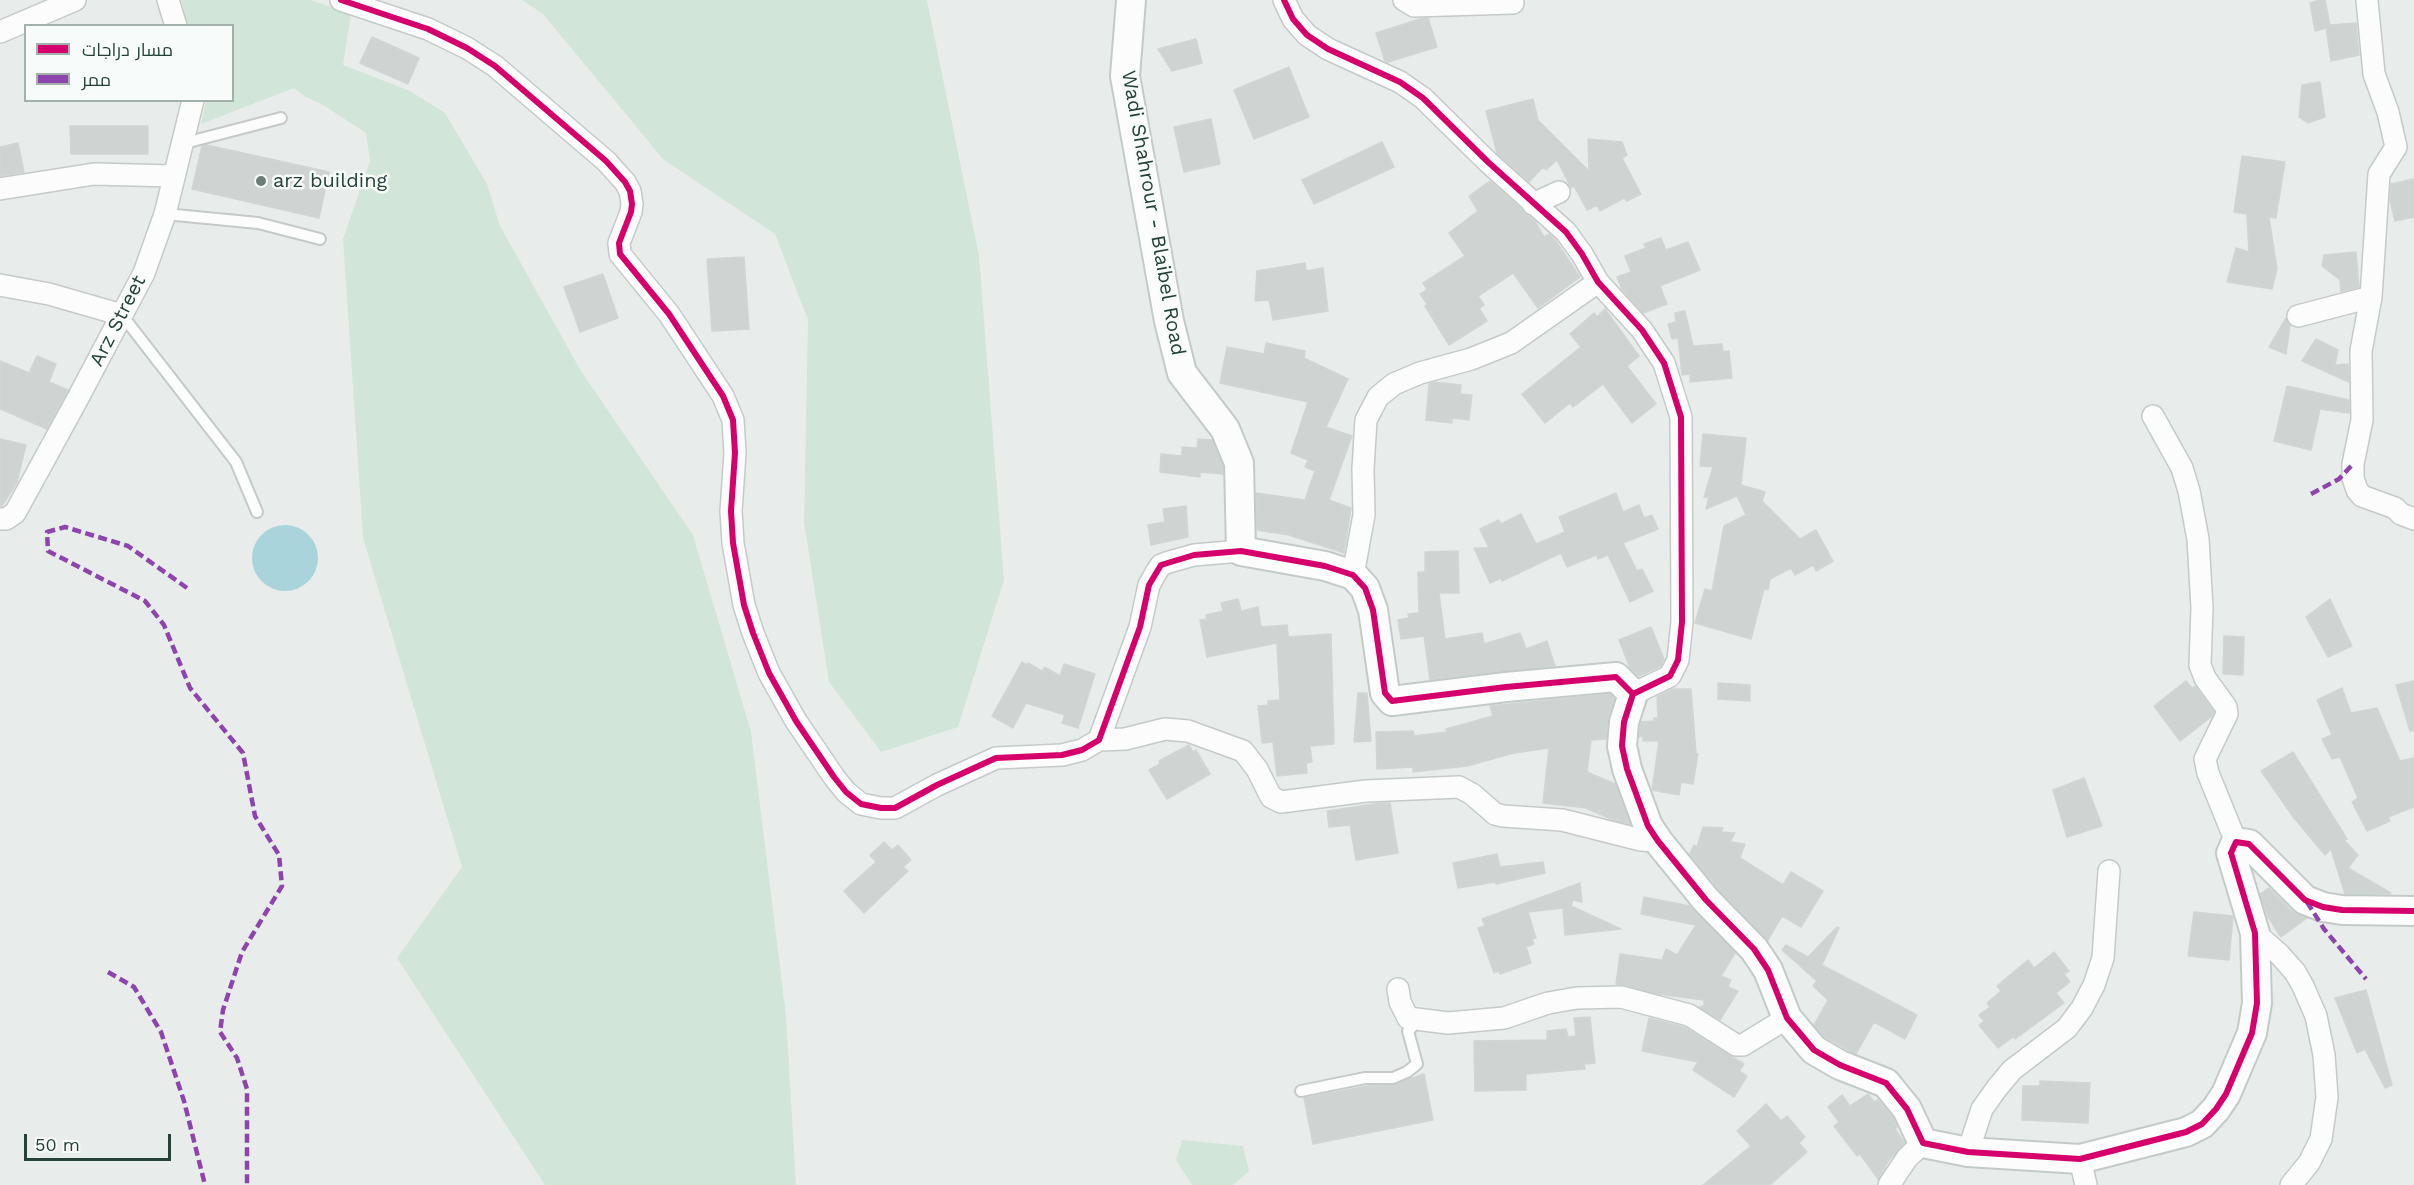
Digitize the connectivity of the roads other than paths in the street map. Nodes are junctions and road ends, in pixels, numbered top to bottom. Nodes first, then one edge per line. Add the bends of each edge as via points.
1 (75, 0) edge
2 (168, 0) edge
3 (341, 0) edge
4 (1131, 0) edge
5 (1284, 0) edge
6 (1404, 0) edge
7 (2367, 0) edge
8 (1513, 3) dead end
9 (175, 24) edge
10 (0, 32) edge
11 (192, 102) edge
12 (280, 118) dead end
13 (180, 144) junction
14 (173, 176) junction
15 (0, 189) edge
16 (1559, 192) dead end
17 (1533, 204) junction
18 (165, 214) junction
19 (320, 239) dead end
20 (1598, 282) junction
21 (0, 285) edge
22 (2371, 297) junction
23 (122, 315) junction
24 (2298, 316) dead end
25 (2153, 416) dead end
26 (257, 512) dead end
27 (0, 519) edge
28 (2414, 519) edge
29 (1241, 551) junction
30 (1353, 575) junction
31 (1633, 694) junction
32 (1099, 740) junction
33 (1658, 841) junction
34 (2236, 842) junction
35 (2109, 872) dead end
36 (2414, 911) edge
37 (2255, 933) junction
38 (1398, 989) dead end
39 (1787, 1018) junction
40 (1418, 1021) junction
41 (1301, 1091) dead end
42 (1923, 1143) junction
43 (1968, 1152) junction
44 (2083, 1172) edge
45 (1889, 1185) edge
46 (2291, 1185) edge

1 - 10 street
2 - 9 street
3 - 32 street via 428,29 486,60 539,102 625,182 632,204 619,243 620,254 669,314 723,396 733,420 733,543 753,633 768,673 796,721 846,792 861,804 895,808 996,758 1062,755
4 - 29 street, Wadi Shahrour - Blaibel Road via 1125,76 1169,321 1182,373 1225,429 1239,463
5 - 17 street via 1307,36 1400,82 1423,98
6 - 8 street via 1413,6
7 - 22 street via 2374,74 2396,147 2379,174
11 - 13 street, Arz Street
12 - 13 lane
13 - 14 street, Arz Street
14 - 15 street via 94,174
14 - 18 street, Arz Street
16 - 17 street
17 - 20 street via 1566,232
18 - 19 lane via 258,223
18 - 23 street, Arz Street via 144,273
20 - 30 street via 1511,344 1420,373 1394,384 1378,397 1366,420 1364,515
20 - 31 street via 1642,330 1664,363 1681,417 1682,622 1678,660 1670,676
21 - 23 street
22 - 24 street
22 - 28 street via 2361,351 2362,420 2353,478 2362,496
23 - 26 lane via 236,462
23 - 27 street, Arz Street via 15,513
25 - 34 street via 2182,468 2189,491 2198,539 2200,664 2227,714 2205,759
29 - 30 street
29 - 32 street via 1194,555 1161,565 1156,571
30 - 31 street via 1365,588 1373,610 1385,693 1392,701 1616,677
31 - 33 street via 1622,746 1648,826
32 - 33 street via 1125,739 1165,729 1243,750 1271,797 1281,802 1366,790 1459,787 1495,814 1562,820
33 - 39 street via 1706,900 1754,949 1768,970
34 - 36 street via 2248,844 2305,900 2323,907
34 - 37 street via 2230,853
35 - 43 street via 2103,958 2094,985 2067,1028 2012,1070 1997,1088 1982,1109
37 - 44 street via 2257,1003 2252,1032 2216,1109 2202,1124 2186,1132
37 - 46 street via 2295,972 2316,1016 2325,1055 2327,1097 2321,1139 2309,1163
38 - 40 street via 1408,1018
39 - 40 street via 1743,1045 1736,1045 1689,1015 1621,997 1548,1002 1504,1018 1476,1022
39 - 42 street via 1814,1050 1886,1083 1907,1109
40 - 41 lane via 1408,1031 1417,1064 1407,1072 1393,1078 1365,1078
42 - 43 street
42 - 45 street
43 - 44 street

